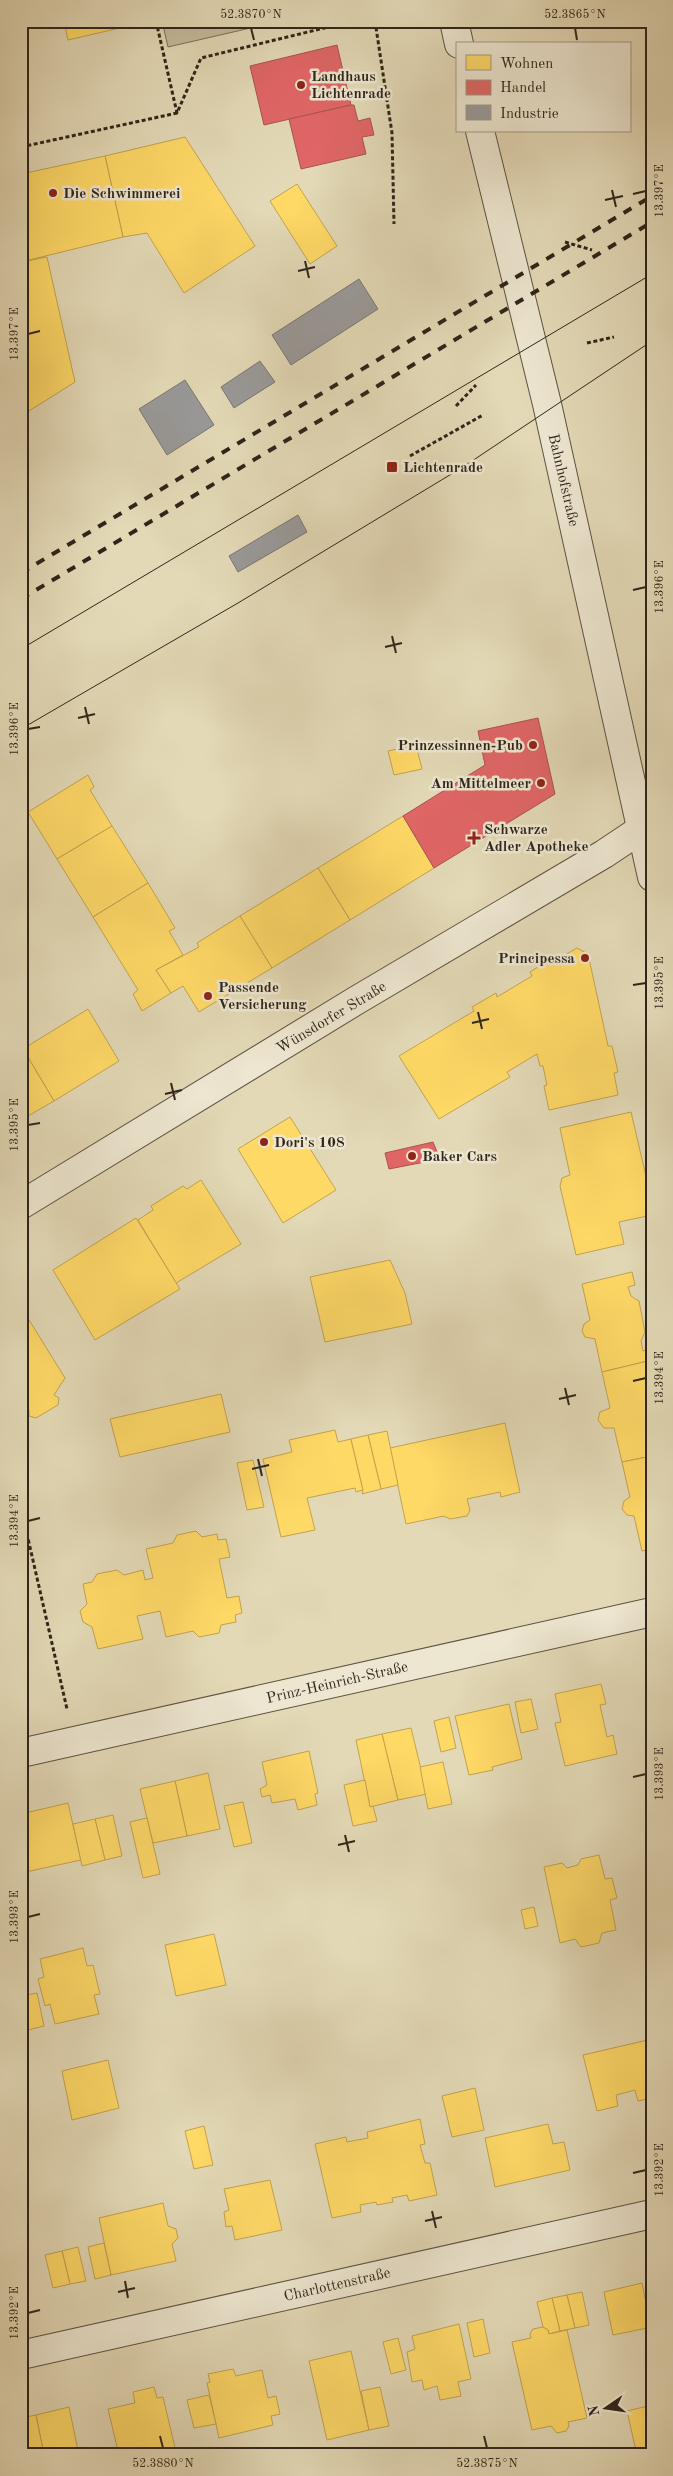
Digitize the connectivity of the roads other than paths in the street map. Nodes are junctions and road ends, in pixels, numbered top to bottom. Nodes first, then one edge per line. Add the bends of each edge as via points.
1 (454, 21) edge
2 (459, 42) edge
3 (480, 132) edge
4 (646, 826) edge
5 (652, 877) edge
6 (21, 1205) edge
7 (652, 1612) edge
8 (21, 1753) edge
9 (652, 2214) edge
10 (21, 2355) edge

1 - 2 street
3 - 4 street, Bahnhofstraße
4 - 5 street, Bahnhofstraße
4 - 6 street, Wünsdorfer Straße
7 - 8 street, Prinz-Heinrich-Straße
9 - 10 street, Charlottenstraße

